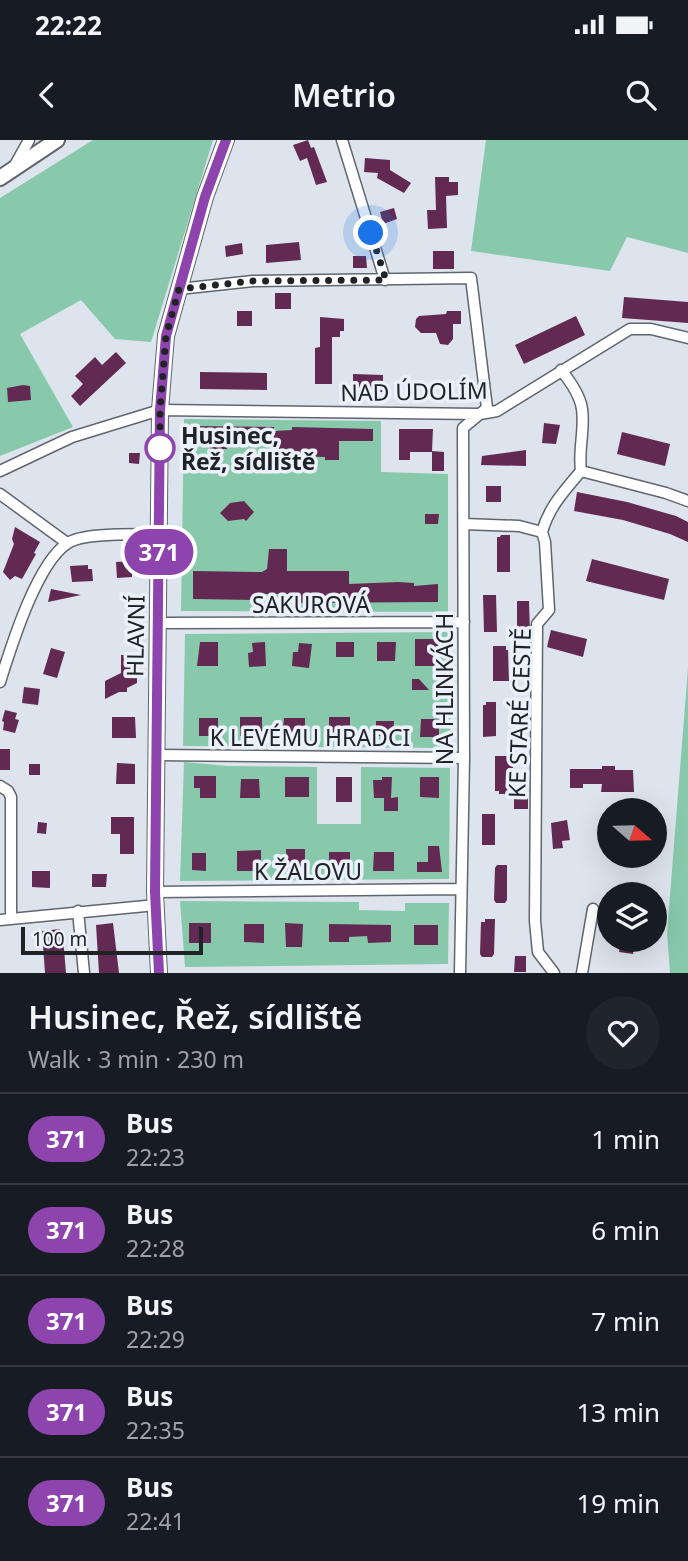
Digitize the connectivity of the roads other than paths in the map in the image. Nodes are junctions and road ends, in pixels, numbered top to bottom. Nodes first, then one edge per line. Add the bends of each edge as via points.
1 (29, 140) edge
2 (57, 140) edge
3 (226, 140) edge
4 (342, 140) edge
5 (6, 174) edge
6 (386, 280) junction
7 (179, 289) junction
8 (688, 338) edge
9 (561, 370) junction
10 (160, 410) junction
11 (480, 414) junction
12 (0, 471) edge
13 (581, 471) junction
14 (0, 494) edge
15 (688, 500) edge
16 (464, 524) junction
17 (542, 533) junction
18 (159, 534) junction
19 (67, 543) junction
20 (464, 622) junction
21 (158, 623) junction
22 (0, 682) edge
23 (156, 755) junction
24 (464, 758) junction
25 (0, 786) edge
26 (461, 889) junction
27 (155, 899) junction
28 (593, 909) dead end
29 (78, 911) junction
30 (11, 918) junction
31 (0, 920) edge
32 (84, 973) edge
33 (159, 973) edge
34 (460, 973) edge
35 (554, 973) edge
36 (582, 973) edge

1 - 5 street
2 - 5 street
3 - 7 street, HLAVNÍ
4 - 6 street
6 - 7 street via 253,281
6 - 11 street via 471,278 487,408
7 - 10 street, HLAVNÍ via 166,336
8 - 9 street, NAD ÚDOLÍM via 630,329
9 - 11 street, NAD ÚDOLÍM via 497,411
9 - 13 street via 582,408
10 - 11 street, NAD ÚDOLÍM
10 - 12 street, NAD ÚDOLÍM via 72,437
10 - 18 street, HLAVNÍ
11 - 16 street, NA HLINKÁCH via 463,428
13 - 15 street
13 - 17 street via 554,502
14 - 19 street
16 - 17 street via 519,526
16 - 20 street, NA HLINKÁCH
17 - 35 street, KE STARÉ CESTĚ via 549,610 537,624 535,921 538,952
18 - 19 street via 99,536
18 - 21 street, HLAVNÍ
19 - 22 street via 39,579
20 - 21 street, SAKUROVÁ
20 - 24 street, NA HLINKÁCH
21 - 23 street, HLAVNÍ
23 - 24 street, K LEVÉMU HRADCI
23 - 27 street, HLAVNÍ
24 - 26 street, NA HLINKÁCH
25 - 30 street via 10,797
26 - 27 street, K ŽALOVU
26 - 34 street, NA HLINKÁCH
27 - 29 street, K ŽALOVU
27 - 33 street, HLAVNÍ
28 - 36 street
29 - 30 street, K ŽALOVU
29 - 32 street
30 - 31 street, K ŽALOVU

